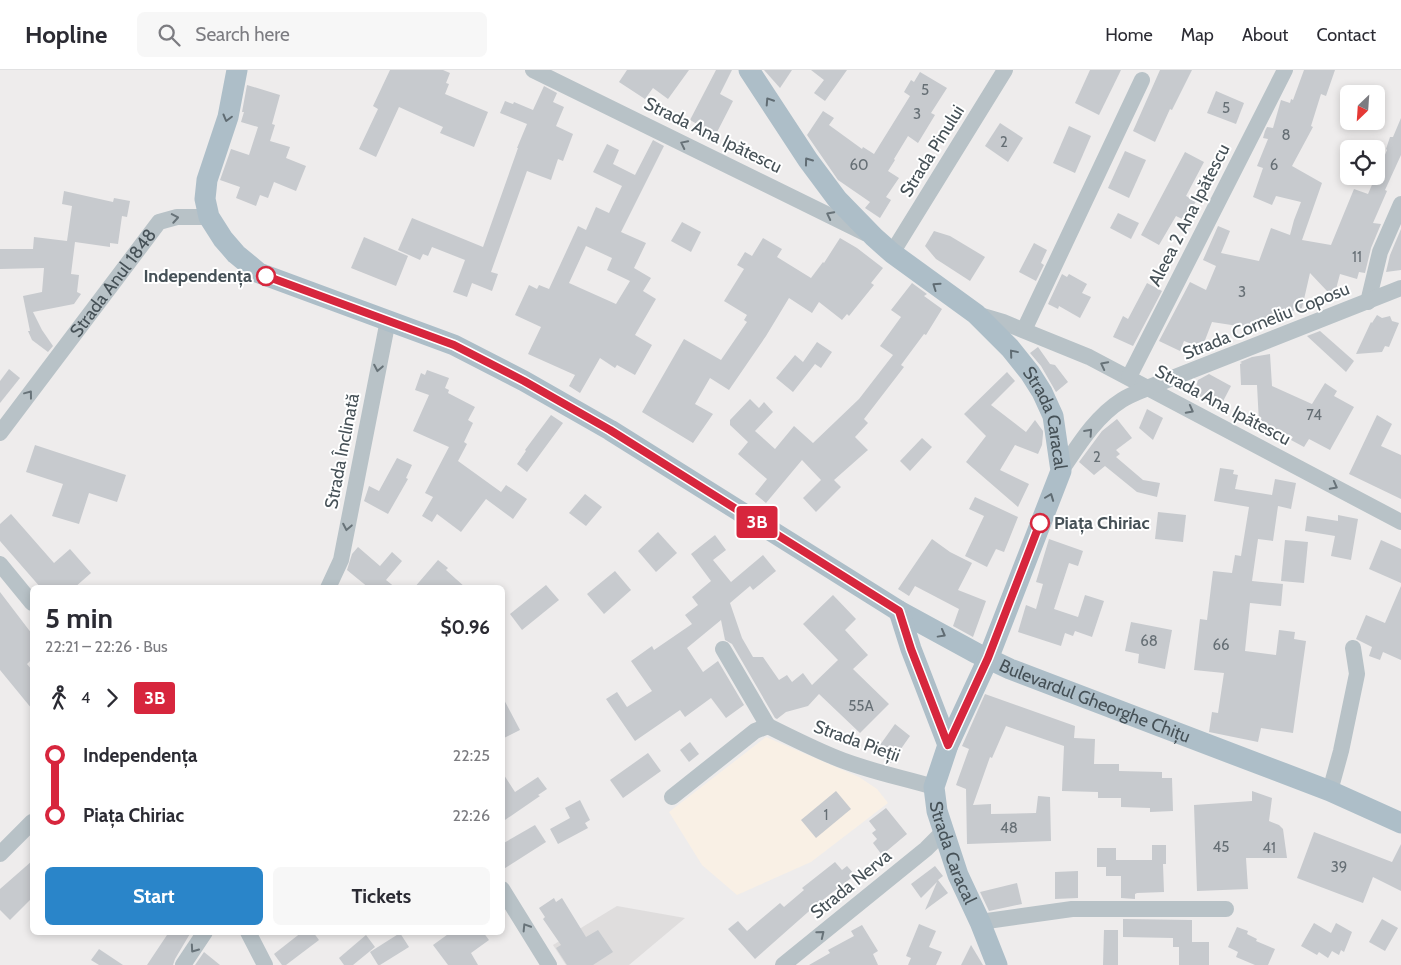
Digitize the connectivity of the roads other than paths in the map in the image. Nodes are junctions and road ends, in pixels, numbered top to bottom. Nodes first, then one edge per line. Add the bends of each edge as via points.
1 (237, 70) edge
2 (533, 70) edge
3 (748, 70) edge
4 (1005, 70) edge
5 (1285, 70) edge
6 (1142, 80) dead end
7 (1401, 204) edge
8 (209, 217) junction
9 (874, 237) junction
10 (892, 253) junction
11 (1401, 288) edge
12 (1368, 302) junction
13 (976, 314) junction
14 (388, 320) junction
15 (1024, 330) junction
16 (1129, 377) junction
17 (1147, 388) junction
18 (0, 433) edge
19 (1061, 472) junction
20 (1401, 522) edge
21 (0, 564) edge
22 (329, 585) edge
23 (30, 601) edge
24 (899, 611) junction
25 (1353, 648) dead end
26 (723, 649) dead end
27 (988, 658) junction
28 (768, 726) junction
29 (948, 745) junction
30 (934, 787) junction
31 (1330, 791) junction
32 (672, 797) dead end
33 (1401, 823) edge
34 (30, 824) edge
35 (943, 832) junction
36 (0, 854) edge
37 (505, 894) edge
38 (1226, 910) dead end
39 (980, 922) junction
40 (203, 935) edge
41 (250, 935) edge
42 (183, 965) edge
43 (265, 965) edge
44 (549, 965) edge
45 (783, 965) edge
46 (997, 965) edge

1 -> 8 main road via 228,117 207,180 205,198
9 -> 2 street, Strada Ana Ipătescu
9 -> 3 main road, Strada Caracal via 838,199 808,160
4 - 10 street, Strada Pinului
5 - 16 street, Aleea 2 Ana Ipătescu
6 - 15 street
7 - 12 street via 1380,252
8 - 14 main road, Bulevardul Gheorghe Chițu via 236,254 259,273
18 -> 8 street, Strada Anul 1848 via 159,222 177,217
9 - 10 main road, Strada Caracal
13 -> 10 main road, Strada Caracal
11 - 12 street, Strada Corneliu Coposu
12 - 17 street, Strada Corneliu Coposu
13 - 15 street, Strada Ana Ipătescu
19 -> 13 main road, Strada Caracal via 1053,416 1042,392 1010,348
14 -> 22 street, Strada Înclinată via 341,560
14 - 24 main road, Bulevardul Gheorghe Chițu via 454,345 524,381 610,430
16 -> 15 street, Strada Ana Ipătescu
16 - 17 street, Strada Ana Ipătescu
19 -> 17 street, Strada Corneliu Coposu via 1082,439 1104,414 1122,400
17 -> 20 street, Strada Ana Ipătescu
27 -> 19 main road, Strada Caracal
21 - 23 street
24 -> 27 main road, Bulevardul Gheorghe Chițu
24 - 29 main road
25 - 31 street via 1357,674
26 - 28 street
27 - 29 main road, Strada Caracal
27 - 31 main road, Bulevardul Gheorghe Chițu
28 - 30 street, Strada Pieții via 834,757 885,775
28 - 32 street via 755,731
29 - 30 main road, Strada Caracal
30 - 35 main road, Strada Caracal
31 - 33 main road, Bulevardul Gheorghe Chițu
34 - 36 street
35 - 39 main road, Strada Caracal
45 -> 35 street, Strada Nerva
44 -> 37 street
38 - 39 street via 1072,909
39 - 46 main road, Strada Caracal
40 -> 42 street
41 - 43 street

